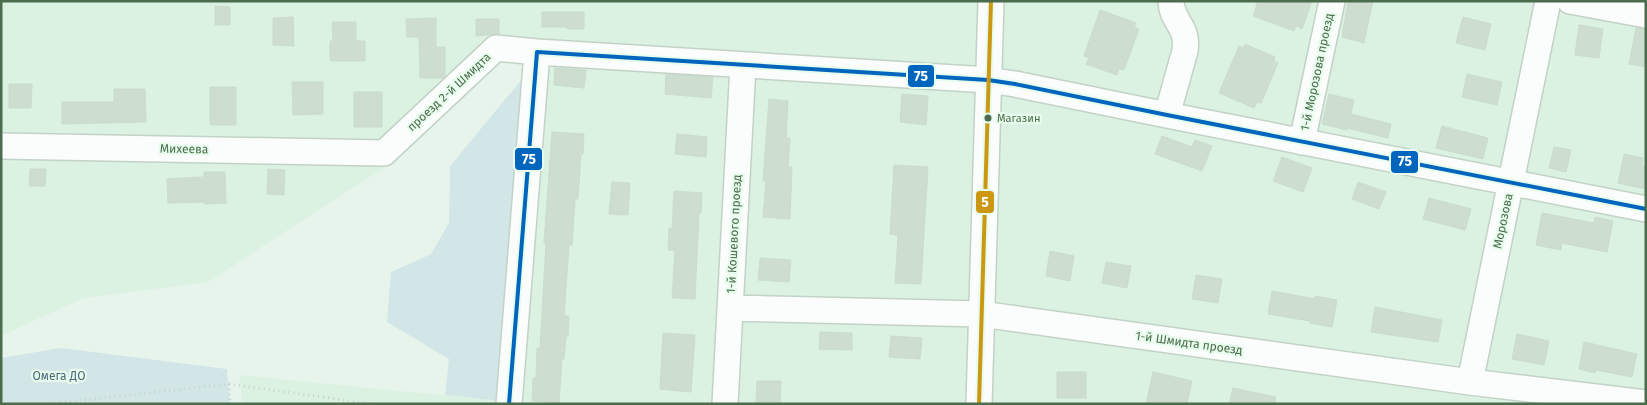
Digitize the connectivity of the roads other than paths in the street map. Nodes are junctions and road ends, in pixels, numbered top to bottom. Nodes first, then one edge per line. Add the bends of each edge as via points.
1 (991, 1) edge
2 (1171, 1) edge
3 (1332, 1) edge
4 (1548, 1) edge
5 (1570, 1) edge
6 (1646, 15) edge
7 (537, 52) junction
8 (743, 65) junction
9 (988, 80) junction
10 (1167, 115) junction
11 (1302, 142) junction
12 (1, 146) edge
13 (368, 152) joint
14 (1511, 182) junction
15 (1646, 209) edge
16 (731, 308) junction
17 (981, 314) junction
18 (1470, 382) junction
19 (1646, 403) edge
20 (509, 404) edge
21 (725, 404) edge
22 (979, 404) edge

1 - 9 street
2 - 10 street via 1173,14 1186,40
3 - 11 street, 1-й Морозова проезд
4 - 14 street, Морозова
5 - 6 street
7 - 8 street
7 - 13 street, проезд 2-й Шмидта via 496,48 384,153
7 - 20 street
8 - 9 street
8 - 16 street, 1-й Кошевого проезд
9 - 10 street
9 - 17 street
10 - 11 street
11 - 14 street
12 - 13 street, Михеева
14 - 15 street
14 - 18 street, Морозова
16 - 17 street, 1-й Шмидта проезд
16 - 21 street, 1-й Кошевого проезд
17 - 18 street, 1-й Шмидта проезд
17 - 22 street
18 - 19 street, 1-й Шмидта проезд

